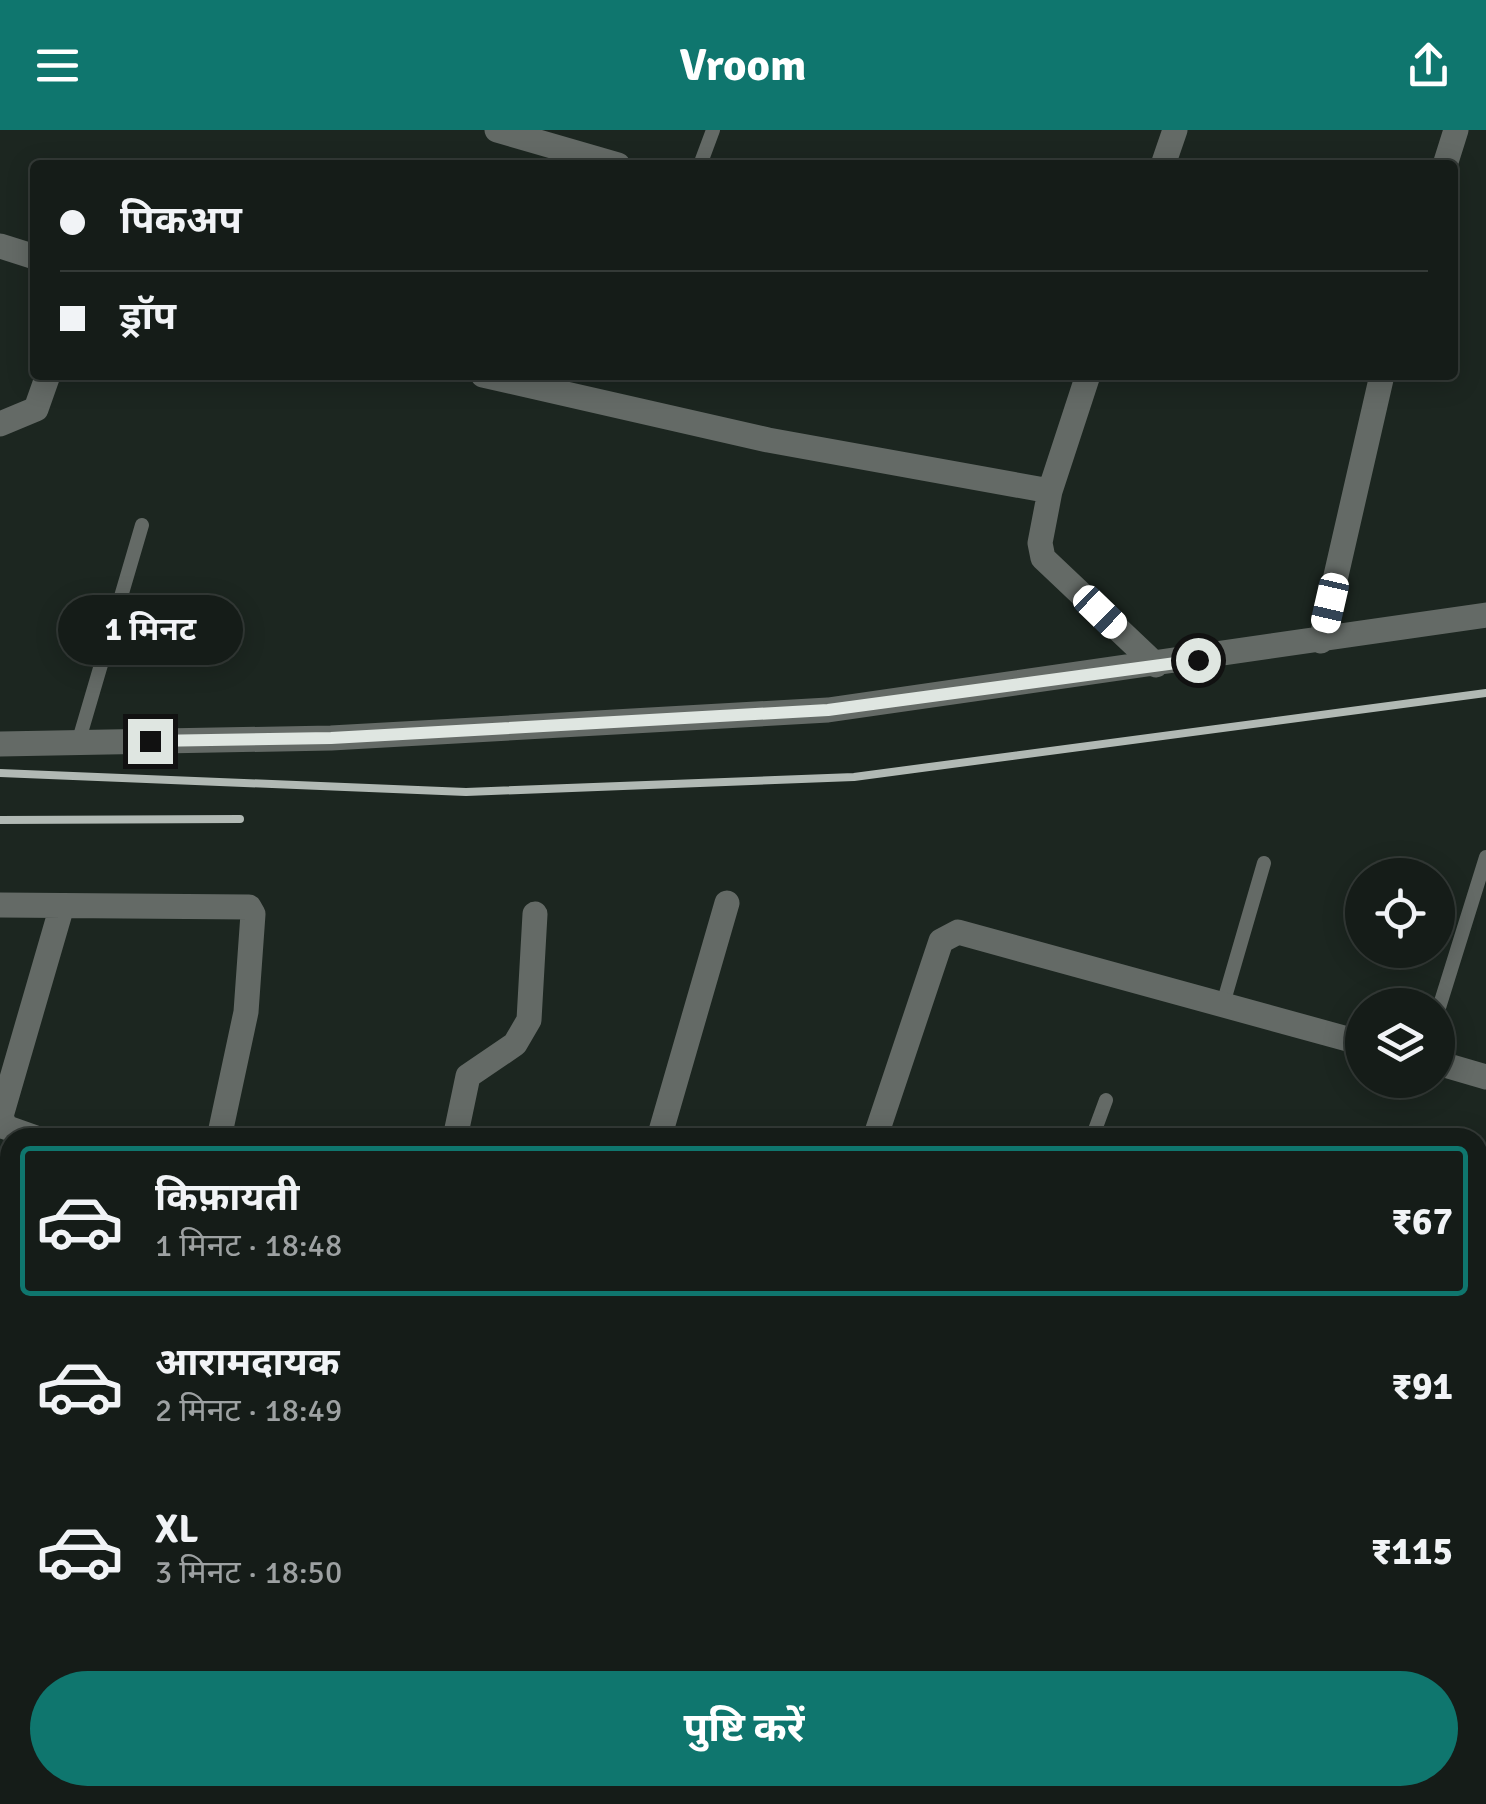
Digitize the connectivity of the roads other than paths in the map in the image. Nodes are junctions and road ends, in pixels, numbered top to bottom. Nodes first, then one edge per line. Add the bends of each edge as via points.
1 (497, 130) edge
2 (713, 130) edge
3 (1176, 130) edge
4 (1456, 130) edge
5 (531, 134) edge
6 (604, 160) edge
7 (702, 160) edge
8 (1164, 160) edge
9 (1446, 160) edge
10 (0, 246) edge
11 (30, 255) edge
12 (46, 380) edge
13 (505, 380) edge
14 (1086, 380) edge
15 (1381, 380) edge
16 (0, 424) edge
17 (1050, 491) junction
18 (142, 525) dead end
19 (1486, 616) edge
20 (1321, 641) junction
21 (1156, 665) junction
22 (78, 742) junction
23 (0, 744) edge
24 (1486, 856) edge
25 (1264, 863) dead end
26 (727, 903) dead end
27 (0, 905) edge
28 (62, 906) junction
29 (536, 914) dead end
30 (1445, 988) edge
31 (1223, 1004) junction
32 (1345, 1038) edge
33 (1455, 1068) edge
34 (1486, 1076) edge
35 (1106, 1100) dead end
36 (7, 1128) edge
37 (221, 1128) edge
38 (457, 1128) edge
39 (663, 1128) edge
40 (878, 1128) edge
41 (1096, 1128) edge

1 - 5 street
2 - 7 lane
3 - 8 street
4 - 9 street
5 - 6 street
10 - 11 street
12 - 16 street via 36,409
13 - 17 street via 768,440
14 - 17 street
15 - 20 street
17 - 21 street via 1043,558
18 - 22 lane
19 - 20 street
20 - 21 street
21 - 22 street via 828,710 331,738
22 - 23 street
24 - 30 lane
25 - 31 lane
26 - 39 street
27 - 28 street
28 - 36 street via 1,1116
28 - 37 street via 244,905 254,914 246,1012
29 - 38 street via 529,1020 516,1044 468,1076
31 - 32 street
31 - 40 street via 949,934 941,941
33 - 34 street
35 - 41 lane

